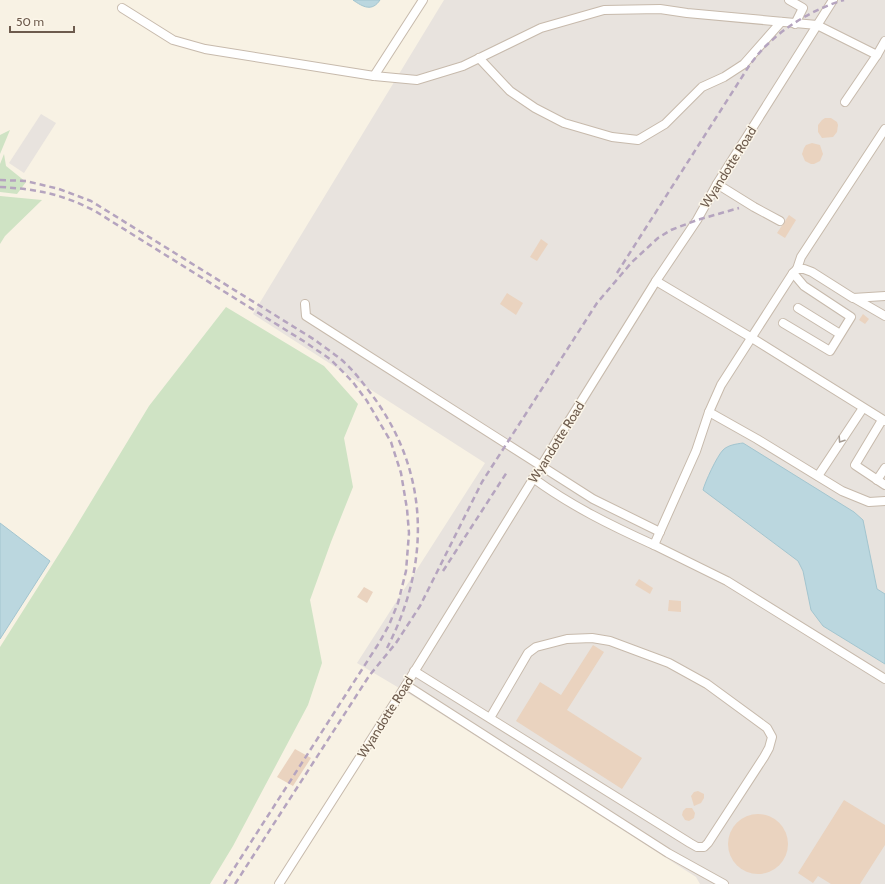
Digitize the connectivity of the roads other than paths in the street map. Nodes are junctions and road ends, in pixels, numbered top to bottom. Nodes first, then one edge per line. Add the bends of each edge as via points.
1 (423, 0) edge
2 (789, 0) edge
3 (833, 0) edge
4 (122, 8) dead end
5 (781, 22) junction
6 (794, 24) junction
7 (817, 25) junction
8 (885, 41) edge
9 (877, 55) junction
10 (479, 58) junction
11 (374, 76) junction
12 (845, 102) dead end
13 (885, 129) edge
14 (717, 184) junction
15 (780, 221) dead end
16 (795, 271) junction
17 (656, 281) junction
18 (885, 296) edge
19 (853, 298) junction
20 (304, 304) dead end
21 (798, 308) dead end
22 (885, 316) edge
23 (783, 323) dead end
24 (840, 334) junction
25 (752, 338) junction
26 (863, 408) junction
27 (709, 412) junction
28 (884, 421) edge
29 (541, 465) junction
30 (885, 468) edge
31 (818, 476) junction
32 (533, 478) junction
33 (878, 480) junction
34 (885, 485) edge
35 (885, 501) edge
36 (660, 532) junction
37 (654, 545) junction
38 (414, 671) junction
39 (885, 679) edge
40 (406, 685) junction
41 (490, 718) junction
42 (279, 884) edge
43 (724, 884) edge

1 - 11 street
2 - 6 street via 803,8
3 - 7 street, Wyandotte Road
4 - 11 street via 173,40 205,49
5 - 6 street
5 - 10 street via 660,9 604,10 541,28
5 - 10 street via 744,64 702,87 665,124 638,140 612,138 564,123 510,91
6 - 7 street
7 - 9 street
7 - 14 street, Wyandotte Road
8 - 9 street
9 - 12 street
10 - 11 street via 463,66 417,80
13 - 16 street via 801,257
14 - 15 street
14 - 17 street, Wyandotte Road via 697,220
16 - 19 street via 804,269 812,272
16 - 24 street via 804,286 851,317
16 - 25 street
17 - 25 street
17 - 29 street, Wyandotte Road
18 - 19 street
19 - 22 street
20 - 29 street via 306,316
21 - 24 street
23 - 24 street via 830,351
25 - 26 street
25 - 27 street via 722,385
26 - 28 street
26 -> 31 street
27 - 31 street
27 - 36 street via 696,451
28 - 33 street via 855,465
29 - 32 street, Wyandotte Road
29 - 36 street via 593,499
30 - 33 street
31 - 35 street via 842,491 869,502
32 - 37 street via 555,494 604,522
32 - 38 street, Wyandotte Road
33 - 34 street
36 - 37 street
37 - 39 street via 727,581
38 - 40 street, Wyandotte Road
38 - 41 street
40 - 42 street, Wyandotte Road
40 - 43 street via 668,853
41 - 41 street via 697,847 704,847 708,843 764,757 772,737 767,728 707,684 669,662 610,641 592,638 567,639 536,647 528,653

